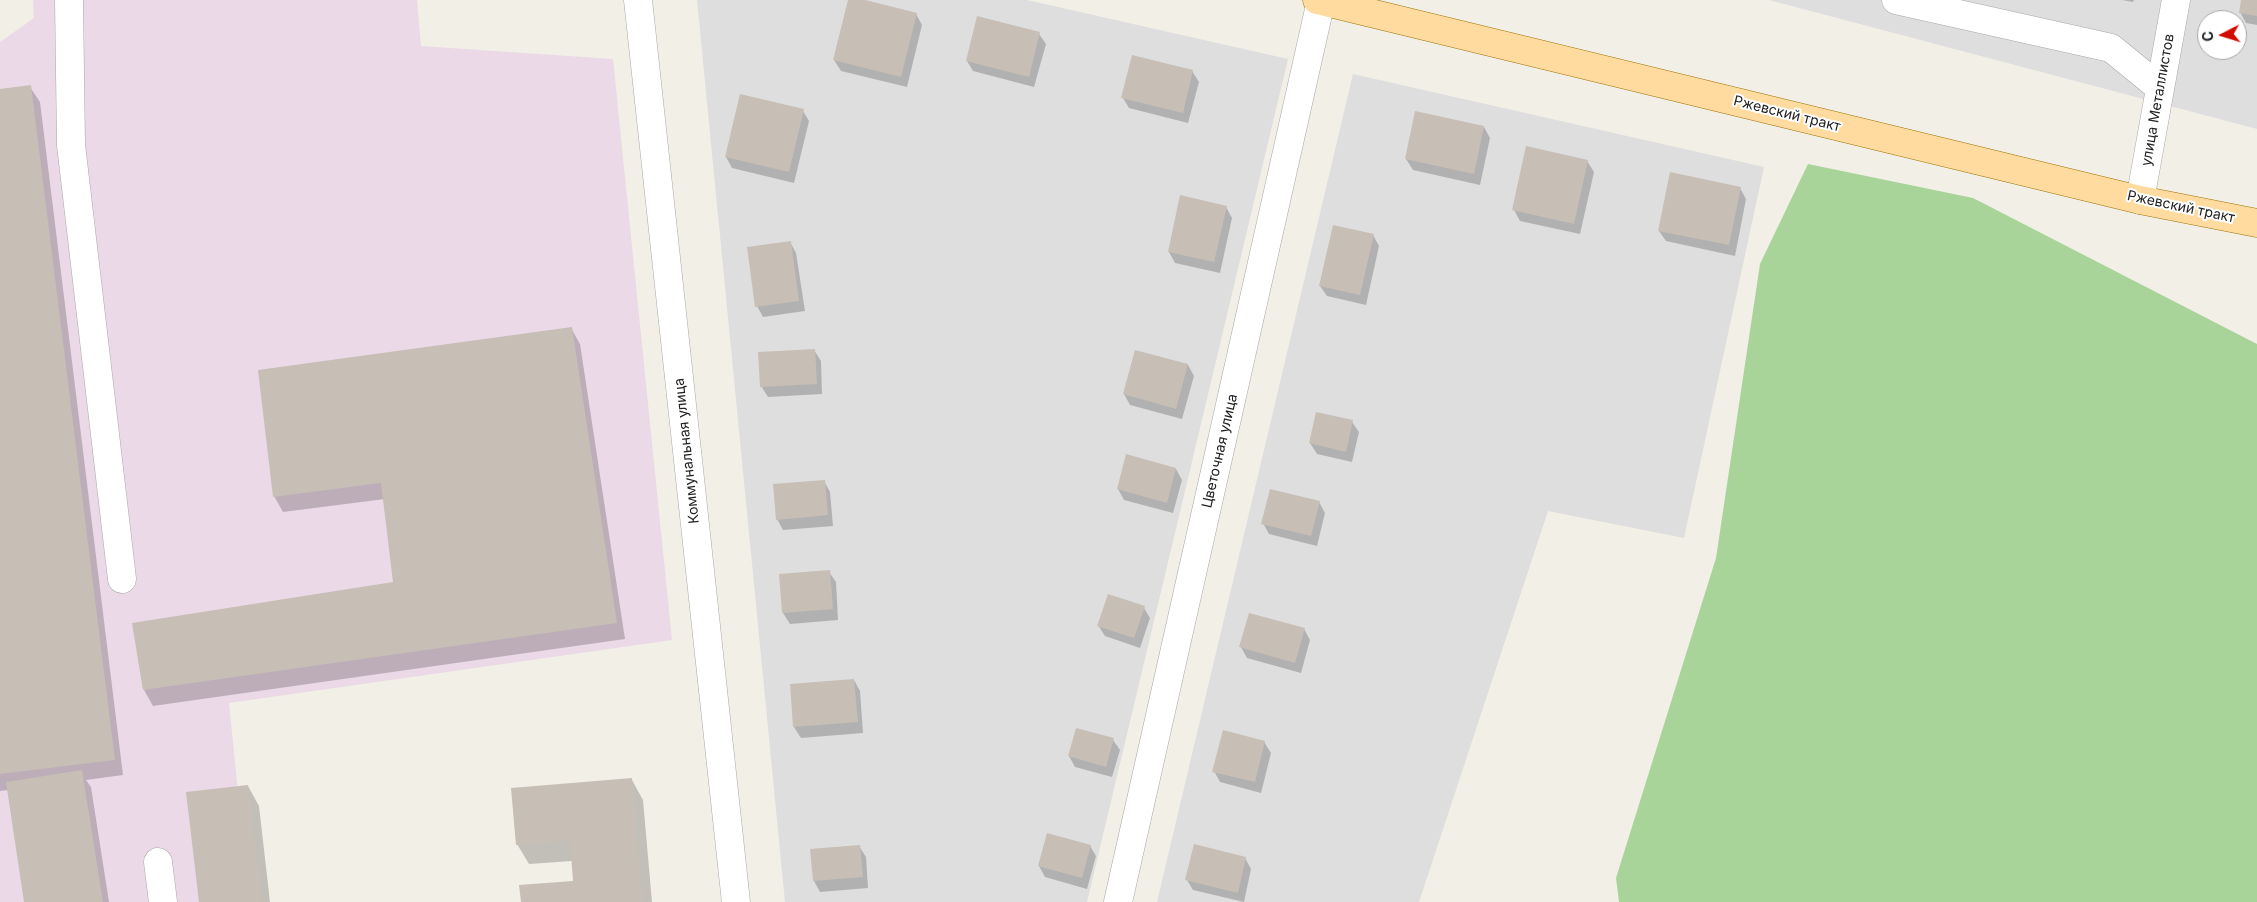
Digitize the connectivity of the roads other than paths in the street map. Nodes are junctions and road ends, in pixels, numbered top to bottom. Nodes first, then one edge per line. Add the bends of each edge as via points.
1 (69, 0) edge
2 (638, 0) edge
3 (1319, 0) edge
4 (1896, 0) edge
5 (2176, 0) edge
6 (2160, 88) junction
7 (2140, 200) junction
8 (2257, 222) edge
9 (122, 579) dead end
10 (158, 862) dead end
11 (163, 902) edge
12 (736, 902) edge
13 (1118, 902) edge

1 - 9 street via 71,145
2 - 12 street, Коммунальная улица
3 - 7 main road, Ржевский тракт
3 - 13 street, Цветочная улица
4 - 6 street via 2111,48
5 - 6 street, улица Металлистов
6 - 7 street, улица Металлистов
7 - 8 main road, Ржевский тракт
10 - 11 street

